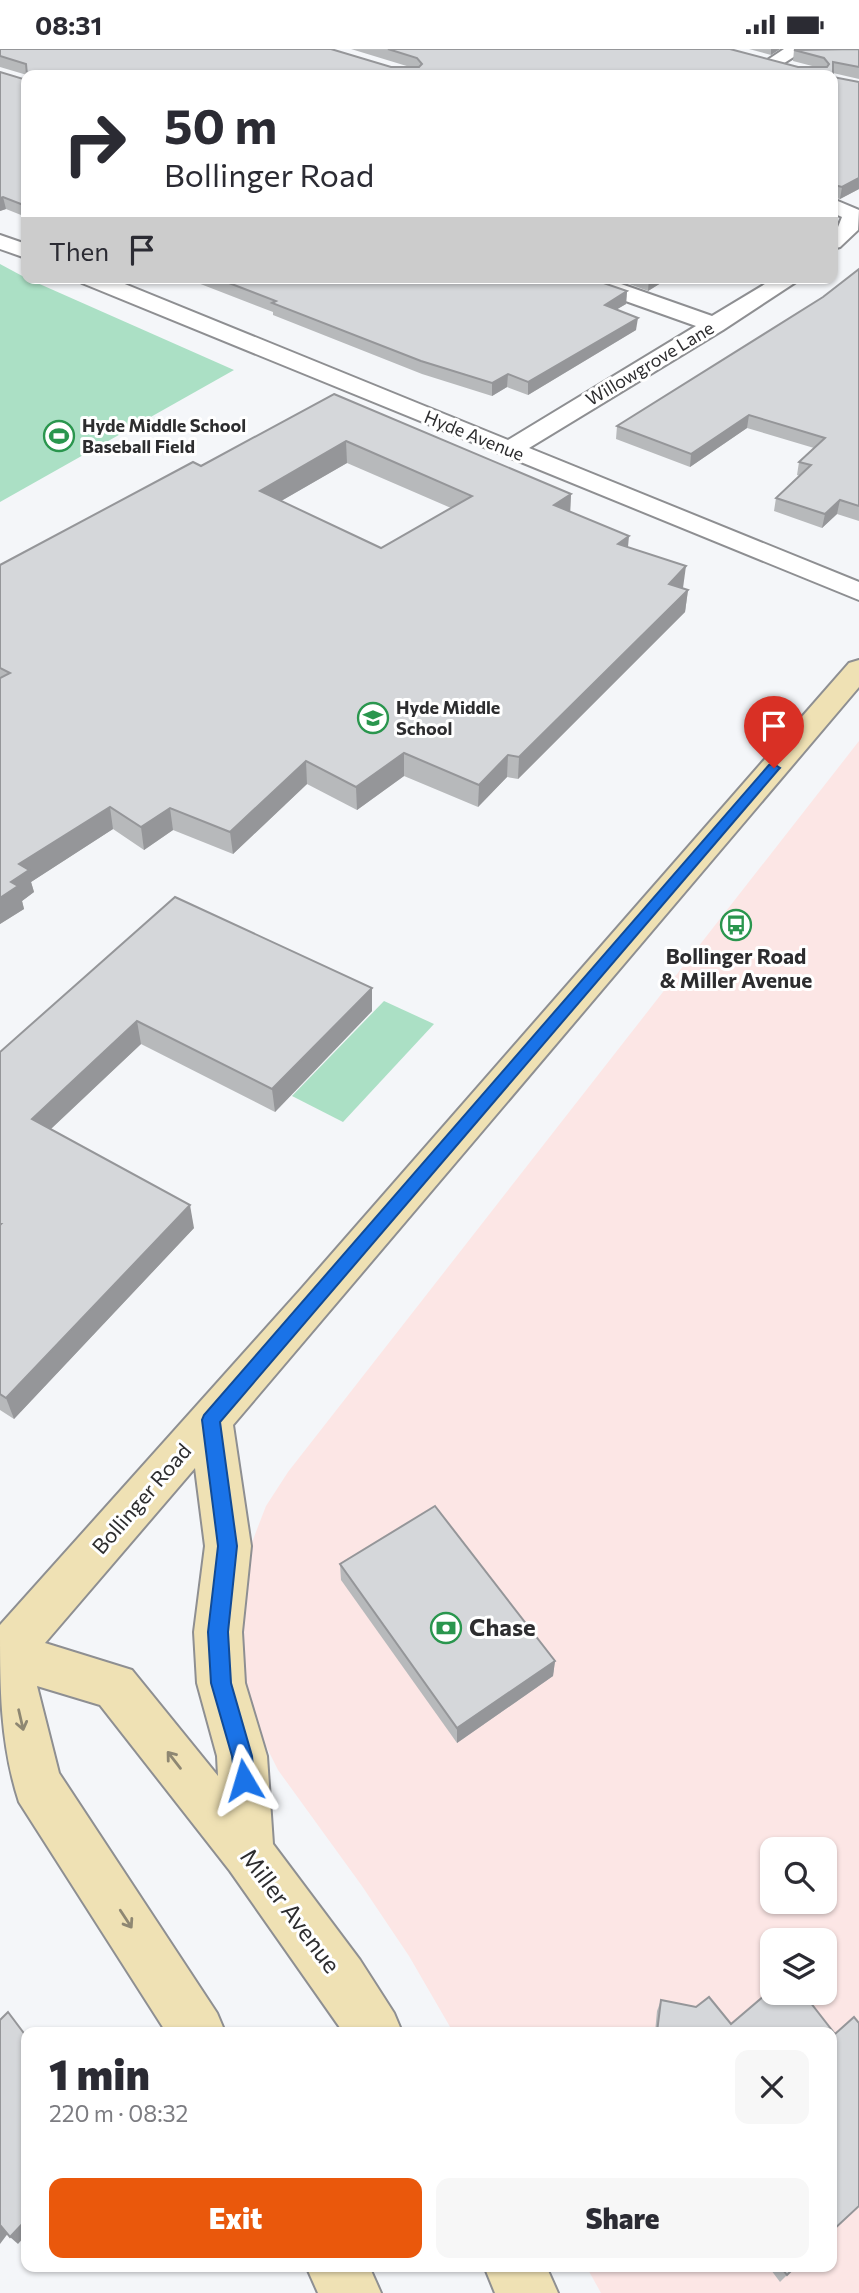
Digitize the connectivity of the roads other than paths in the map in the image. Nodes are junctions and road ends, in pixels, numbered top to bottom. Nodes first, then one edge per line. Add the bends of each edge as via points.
1 (797, 49) edge
2 (772, 63) edge
3 (838, 208) edge
4 (838, 239) edge
5 (0, 241) edge
6 (21, 250) edge
7 (105, 284) edge
8 (600, 284) edge
9 (781, 284) edge
10 (715, 324) junction
11 (508, 450) junction
12 (859, 592) edge
13 (859, 669) edge
14 (211, 1420) junction
15 (2, 1654) edge
16 (248, 1853) junction
17 (195, 2027) edge
18 (372, 2027) edge
19 (339, 2272) edge
20 (516, 2272) edge
21 (351, 2293) edge
22 (528, 2293) edge

1 - 2 street
3 - 4 street via 853,215 848,230
5 - 6 street
7 - 11 street, Hyde Avenue
8 - 10 street
9 - 10 street, Willowgrove Lane
10 - 11 street, Willowgrove Lane
11 - 12 street, Hyde Avenue
13 - 14 main road, Bollinger Road
14 - 15 main road, Bollinger Road
14 - 16 main road via 228,1546 218,1632 221,1683 242,1756
16 -> 15 main road, Miller Avenue via 115,1686
15 -> 17 main road via 37,1784
16 - 18 main road, Miller Avenue
19 - 21 main road
20 - 22 main road

